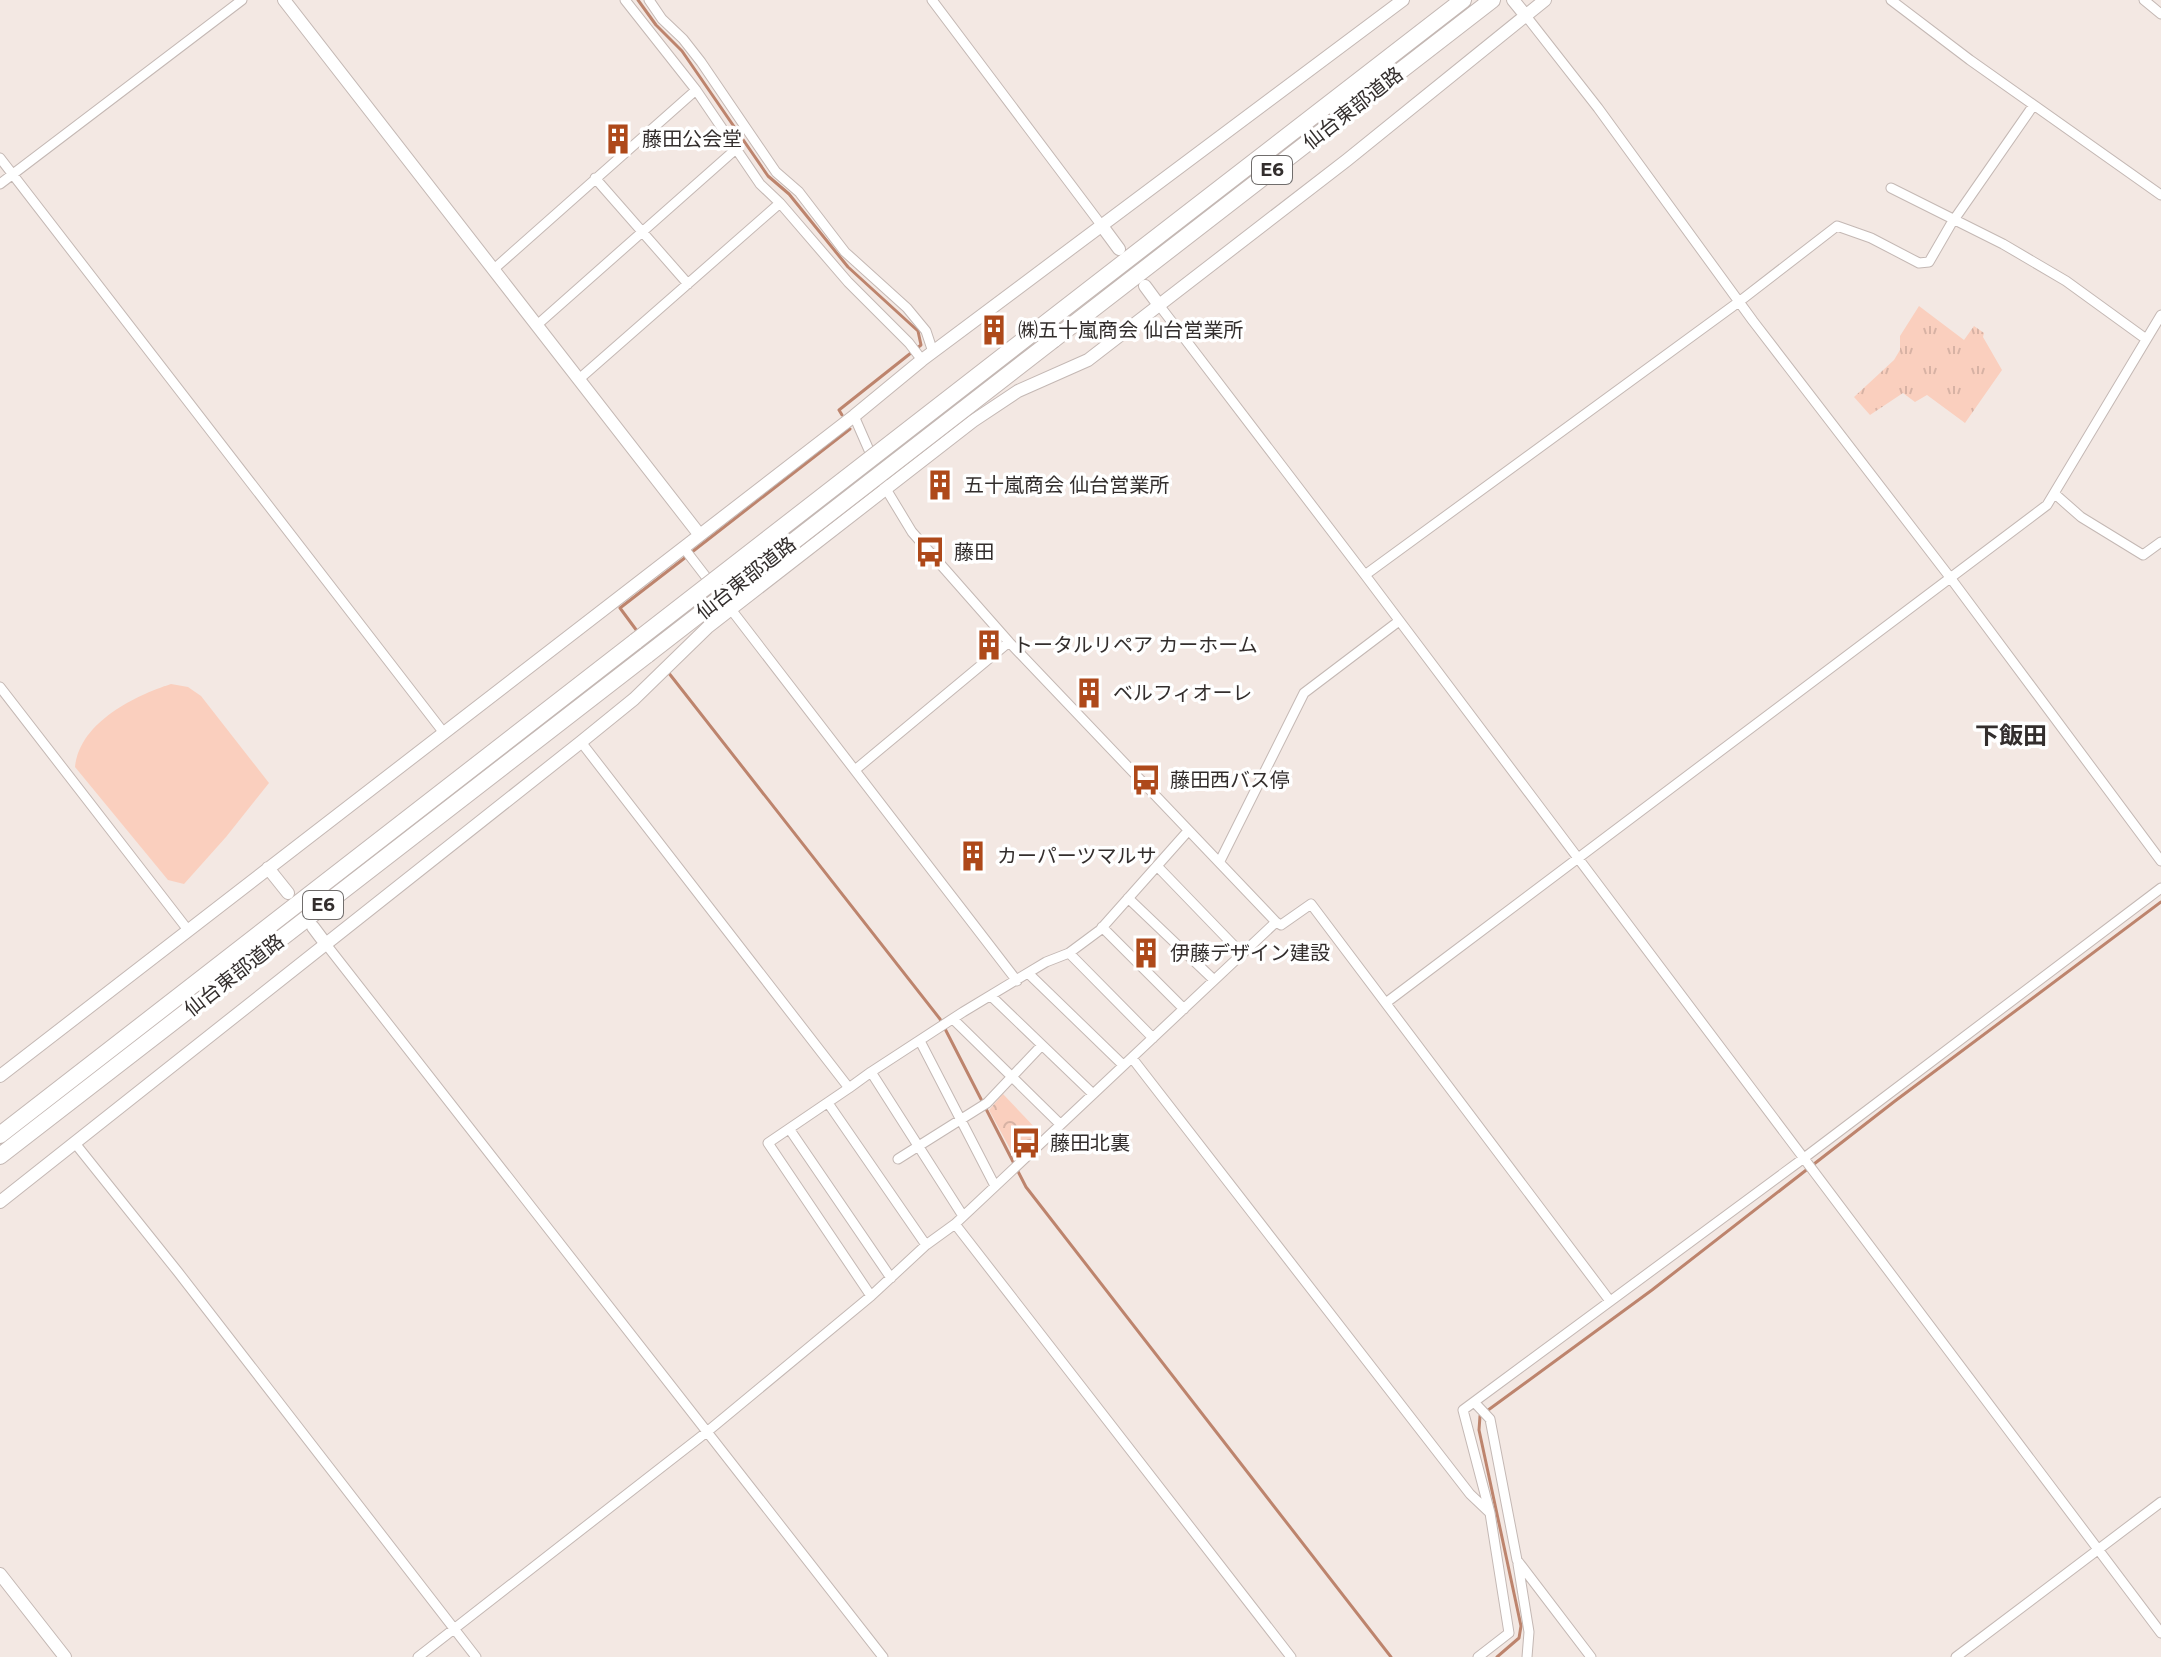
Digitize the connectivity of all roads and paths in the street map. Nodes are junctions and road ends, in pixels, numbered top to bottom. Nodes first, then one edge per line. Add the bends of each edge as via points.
1 (242, 0) edge
2 (284, 0) edge
3 (625, 0) edge
4 (649, 0) edge
5 (932, 0) edge
6 (1403, 0) edge
7 (1463, 0) edge
8 (1492, 0) edge
9 (1513, 0) edge
10 (1545, 0) edge
11 (1891, 0) edge
12 (2144, 0) edge
13 (2161, 14) edge
14 (1526, 16) junction
15 (696, 90) junction
16 (2033, 106) junction
17 (736, 149) junction
18 (0, 158) edge
19 (13, 174) junction
20 (595, 178) junction
21 (0, 184) edge
22 (1891, 188) dead end
23 (2161, 195) edge
24 (780, 203) junction
25 (1955, 219) junction
26 (1102, 226) junction
27 (643, 230) junction
28 (1119, 249) dead end
29 (494, 269) junction
30 (688, 284) junction
31 (1145, 286) dead end
32 (1740, 301) junction
33 (1159, 305) junction
34 (2161, 315) edge
35 (537, 325) junction
36 (2146, 339) junction
37 (925, 356) junction
38 (578, 380) junction
39 (854, 416) junction
40 (886, 489) junction
41 (2055, 494) junction
42 (699, 534) junction
43 (2161, 542) edge
44 (688, 553) junction
45 (1365, 575) junction
46 (1949, 576) junction
47 (732, 609) junction
48 (1399, 621) junction
49 (1009, 642) junction
50 (0, 687) edge
51 (444, 733) junction
52 (581, 742) junction
53 (855, 770) junction
54 (1188, 831) junction
55 (1577, 858) junction
56 (1220, 861) junction
57 (2161, 861) edge
58 (1157, 866) junction
59 (268, 868) junction
60 (2161, 888) edge
61 (288, 893) dead end
62 (1128, 898) junction
63 (1276, 922) junction
64 (313, 927) dead end
65 (1102, 927) junction
66 (188, 930) junction
67 (325, 943) junction
68 (1069, 953) junction
69 (1242, 954) junction
70 (1029, 974) junction
71 (1214, 980) junction
72 (1017, 981) junction
73 (991, 996) junction
74 (1387, 1002) junction
75 (1184, 1009) junction
76 (945, 1024) junction
77 (1153, 1038) junction
78 (920, 1041) junction
79 (1042, 1045) junction
80 (1132, 1058) junction
81 (1123, 1065) junction
82 (871, 1072) junction
83 (0, 1076) edge
84 (1013, 1076) junction
85 (849, 1088) junction
86 (1093, 1094) junction
87 (828, 1103) junction
88 (961, 1121) junction
89 (1060, 1124) junction
90 (790, 1130) junction
91 (0, 1135) edge
92 (74, 1142) junction
93 (919, 1147) junction
94 (0, 1156) edge
95 (898, 1159) dead end
96 (1807, 1163) junction
97 (995, 1186) junction
98 (0, 1202) edge
99 (959, 1220) junction
100 (926, 1245) junction
101 (891, 1278) junction
102 (871, 1296) junction
103 (1610, 1301) junction
104 (1477, 1405) junction
105 (708, 1431) junction
106 (2161, 1502) edge
107 (1490, 1513) junction
108 (2098, 1550) junction
109 (1517, 1560) junction
110 (0, 1574) edge
111 (454, 1629) junction
112 (2161, 1633) edge
113 (65, 1657) edge
114 (418, 1657) edge
115 (476, 1657) edge
116 (883, 1657) edge
117 (1291, 1657) edge
118 (1478, 1657) edge
119 (1527, 1657) edge
120 (1591, 1657) edge
121 (1956, 1657) edge

1 - 19 street
2 - 29 street
3 - 15 street
4 - 37 street via 701,62 776,172 799,192 845,252 926,331
5 - 26 street
6 - 26 street
7 - 91 highway, 仙台東部道路 / E6, bridge
8 - 94 highway, 仙台東部道路 / E6, bridge
9 - 14 street
10 - 14 street
11 - 16 street
12 - 13 street
14 - 32 street
14 - 33 street
15 - 17 street
15 - 20 street
16 - 23 street
16 - 25 street
17 - 24 street
17 - 27 street
18 - 19 street
19 - 21 street
19 - 51 street
20 - 27 street
20 - 29 street
22 - 25 street
24 - 30 street
24 - 37 street via 848,282
25 - 32 street via 1929,262 1919,263 1837,226
25 - 36 street via 2066,281
26 - 28 street
26 - 37 street
27 - 30 street
27 - 35 street
29 - 35 street
30 - 38 street
31 - 33 street
32 - 45 street
32 - 46 street
33 - 40 street via 1088,360 1006,399
33 - 45 street
34 - 36 street
35 - 38 street
36 - 41 street
37 - 39 street
38 - 42 street
39 - 40 street
39 - 42 street
40 - 47 street
40 - 49 street via 912,532
41 - 43 street via 2081,517 2143,555
41 - 46 street
42 - 44 street
44 - 47 street
44 - 51 street
45 - 48 street
46 - 55 street
46 - 57 street
47 - 52 street
47 - 53 street
48 - 55 street
48 - 56 street via 1304,693
49 - 53 street
49 - 54 street
50 - 66 street
51 - 59 street
52 - 67 street
52 - 85 street
53 - 72 street
54 - 56 street
54 - 58 street
55 - 74 street
55 - 96 street
56 - 63 street
58 - 62 street
58 - 69 street
59 - 61 street
59 - 66 street
60 - 96 street
62 - 65 street
62 - 71 street
63 - 69 street
63 - 74 street via 1281,925 1311,904
64 - 67 street
65 - 68 street
65 - 75 street
66 - 83 street
67 - 92 street
67 - 105 street
68 - 70 street
68 - 77 street
69 - 71 street
70 - 72 street
70 - 81 street
71 - 75 street
72 - 73 street
73 - 76 street
73 - 79 street
74 - 103 street
75 - 77 street
76 - 78 street
76 - 84 street
77 - 80 street
78 - 82 street
78 - 88 street
79 - 84 street
79 - 86 street
80 - 81 street
80 - 107 street
81 - 86 street
82 - 85 street
82 - 93 street
84 - 88 street
84 - 89 street
85 - 87 street
86 - 89 street
87 - 90 street
87 - 100 street
88 - 93 street
88 - 97 street
89 - 97 street
90 - 101 street
90 - 102 street via 768,1143
92 - 98 street
92 - 111 street
93 - 95 street
93 - 99 street
96 - 103 street
96 - 108 street
97 - 99 street
99 - 100 street
99 - 117 street
100 - 101 street
101 - 102 street
102 - 105 street
103 - 104 street
104 - 107 street via 1463,1410
104 - 109 street via 1488,1417
105 - 111 street
105 - 116 street
106 - 108 street
107 - 118 street via 1509,1633
108 - 112 street
108 - 121 street
109 - 119 street via 1529,1632
109 - 120 street
110 - 113 street
111 - 114 street
111 - 115 street

